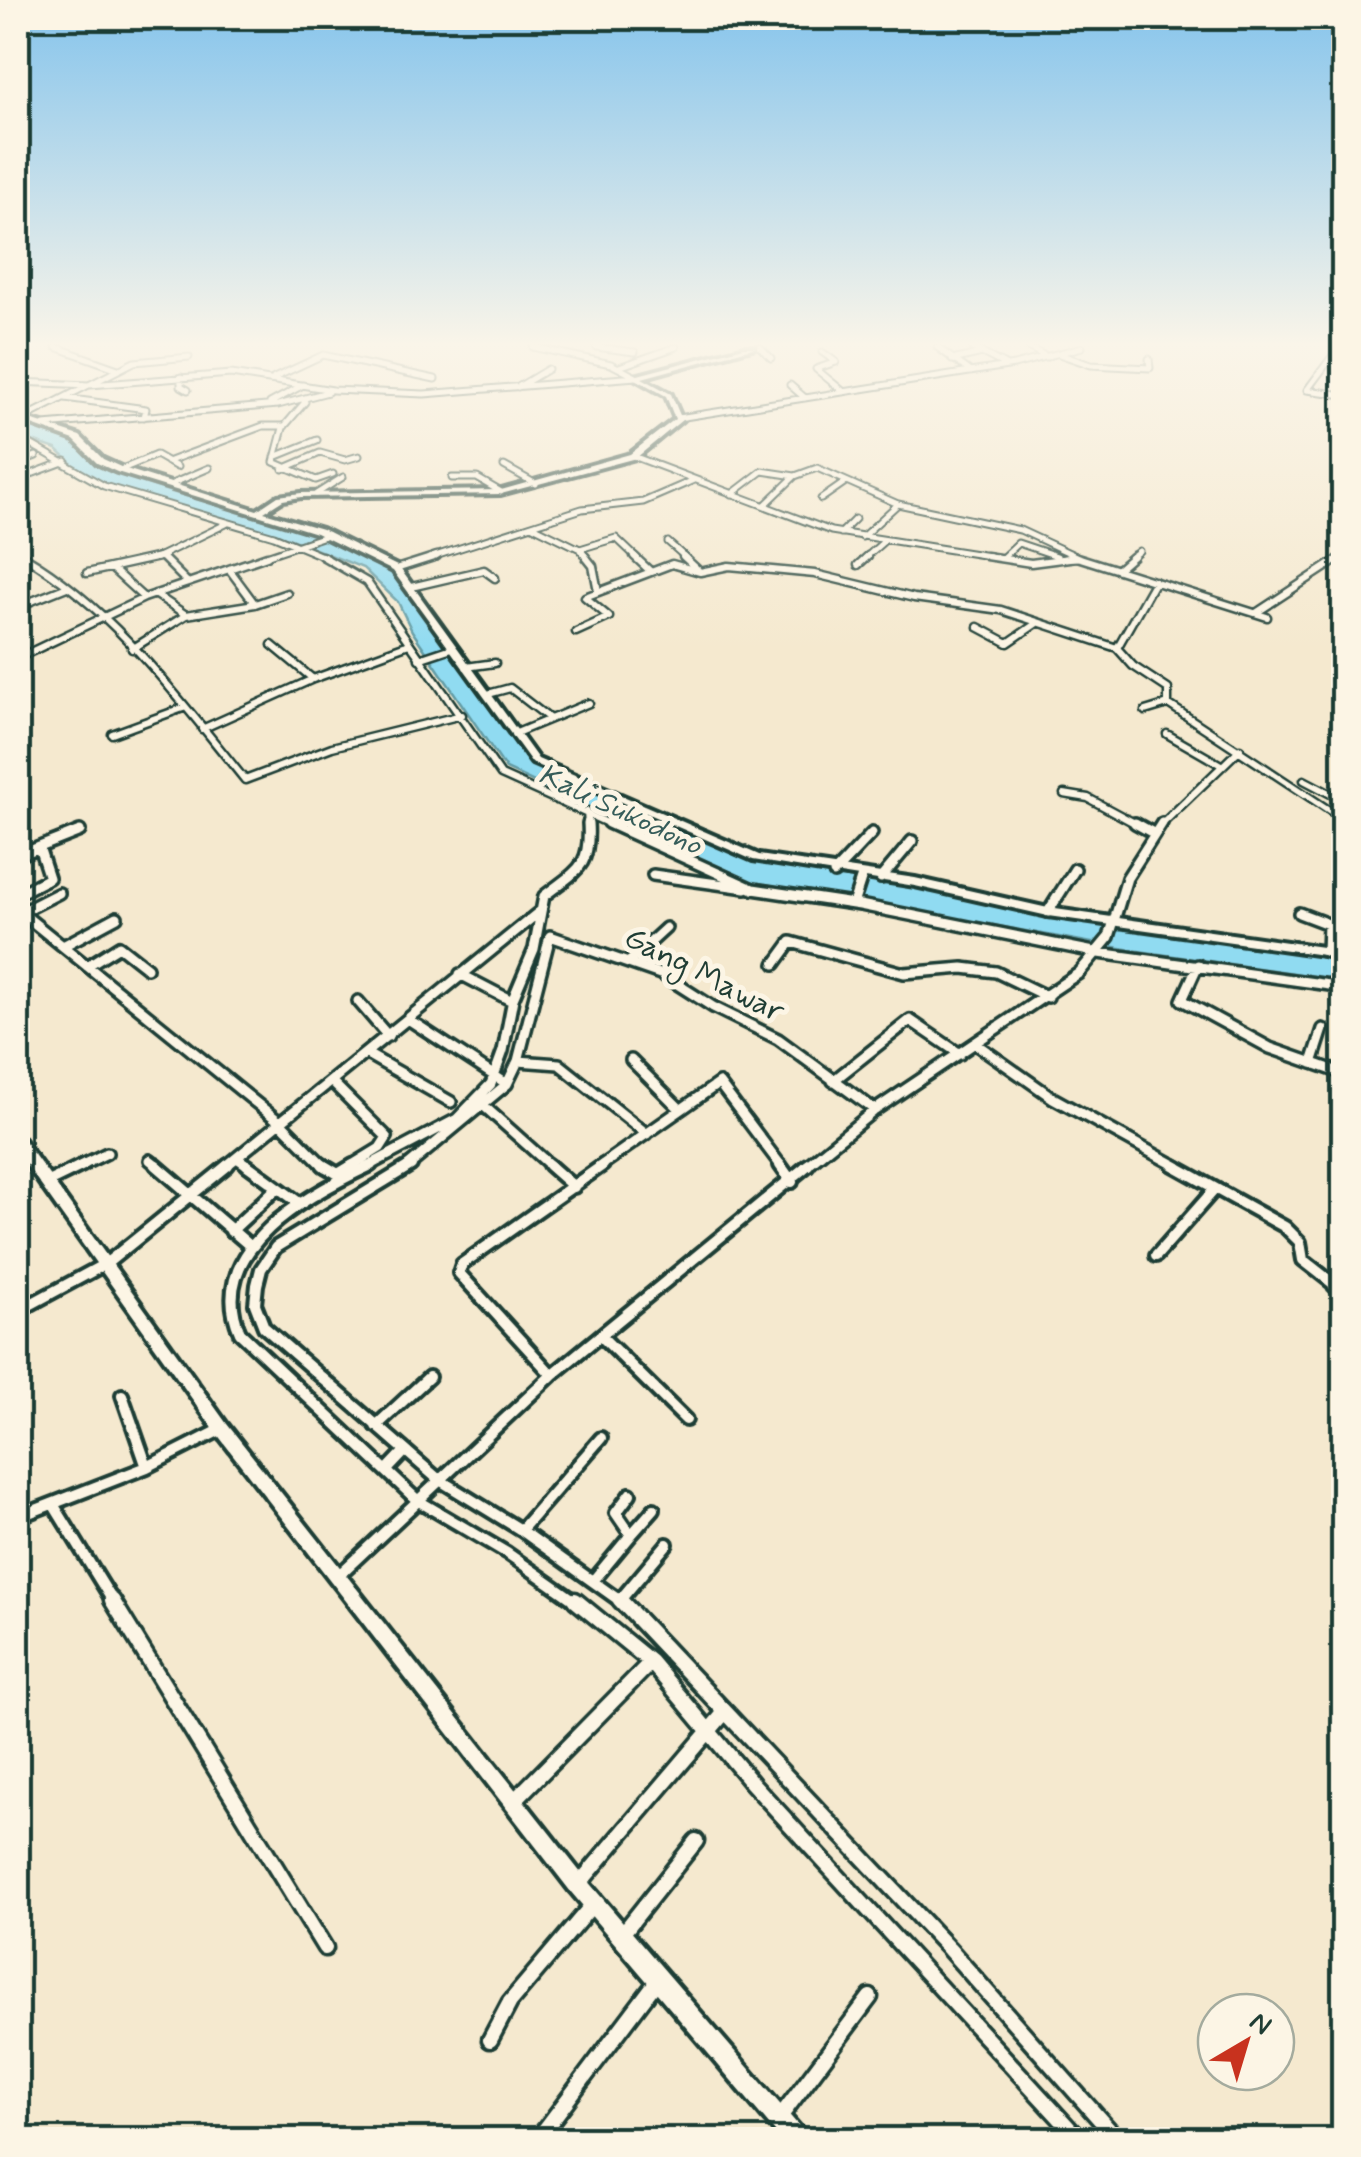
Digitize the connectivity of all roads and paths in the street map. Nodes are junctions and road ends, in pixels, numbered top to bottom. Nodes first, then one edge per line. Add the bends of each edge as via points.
1 (49, 448) edge
2 (87, 448) edge
3 (206, 448) edge
4 (278, 448) edge
5 (298, 448) edge
6 (647, 448) edge
7 (36, 456) dead end
8 (359, 456) dead end
9 (275, 457) junction
10 (635, 457) junction
11 (66, 461) junction
12 (168, 462) junction
13 (18, 463) edge
14 (504, 466) dead end
15 (176, 467) dead end
16 (208, 468) dead end
17 (283, 469) junction
18 (120, 470) junction
19 (333, 474) dead end
20 (795, 476) junction
21 (343, 478) dead end
22 (452, 478) dead end
23 (18, 480) edge
24 (694, 480) junction
25 (174, 484) junction
26 (536, 484) junction
27 (844, 484) junction
28 (501, 492) junction
29 (316, 494) junction
30 (732, 494) junction
31 (821, 499) dead end
32 (634, 504) junction
33 (765, 504) junction
34 (898, 504) junction
35 (256, 513) junction
36 (638, 516) dead end
37 (856, 519) dead end
38 (226, 524) junction
39 (533, 526) junction
40 (841, 532) junction
41 (327, 535) junction
42 (862, 537) junction
43 (668, 542) dead end
44 (883, 542) junction
45 (301, 546) junction
46 (580, 549) junction
47 (1139, 552) dead end
48 (22, 554) dead end
49 (1344, 555) edge
50 (1060, 556) junction
51 (1077, 557) junction
52 (162, 558) junction
53 (1003, 558) junction
54 (858, 566) dead end
55 (111, 568) junction
56 (396, 569) junction
57 (230, 570) junction
58 (650, 570) junction
59 (1118, 570) junction
60 (700, 572) junction
61 (87, 573) dead end
62 (495, 578) dead end
63 (1155, 582) junction
64 (188, 583) junction
65 (67, 587) junction
66 (411, 587) junction
67 (598, 591) junction
68 (287, 592) dead end
69 (156, 594) junction
70 (144, 598) junction
71 (22, 604) dead end
72 (255, 604) junction
73 (186, 615) junction
74 (101, 618) junction
75 (1037, 623) junction
76 (978, 627) dead end
77 (576, 632) dead end
78 (409, 644) junction
79 (272, 645) dead end
80 (451, 648) junction
81 (1118, 648) junction
82 (132, 649) junction
83 (18, 658) edge
84 (422, 658) junction
85 (496, 663) dead end
86 (466, 667) junction
87 (313, 680) junction
88 (488, 694) junction
89 (589, 703) dead end
90 (1168, 704) junction
91 (183, 708) junction
92 (1145, 712) dead end
93 (462, 714) junction
94 (550, 719) junction
95 (202, 729) junction
96 (112, 734) dead end
97 (514, 734) junction
98 (1167, 734) dead end
99 (1240, 749) junction
100 (1220, 765) junction
101 (1304, 780) dead end
102 (1064, 794) dead end
103 (1344, 800) edge
104 (592, 814) junction
105 (1344, 820) edge
106 (80, 831) dead end
107 (872, 833) dead end
108 (1156, 834) junction
109 (912, 840) dead end
110 (39, 847) junction
111 (18, 848) edge
112 (1075, 868) dead end
113 (834, 873) junction
114 (654, 875) dead end
115 (862, 877) junction
116 (881, 878) junction
117 (753, 889) junction
118 (59, 893) dead end
119 (18, 894) edge
120 (853, 903) junction
121 (19, 911) edge
122 (539, 912) junction
123 (1048, 912) junction
124 (1298, 913) dead end
125 (117, 917) dead end
126 (1116, 923) junction
127 (666, 928) dead end
128 (63, 946) junction
129 (1100, 951) junction
130 (1327, 952) junction
131 (1344, 954) edge
132 (630, 962) junction
133 (775, 964) dead end
134 (1198, 965) junction
135 (87, 966) junction
136 (147, 968) dead end
137 (460, 974) junction
138 (1344, 987) edge
139 (1048, 996) junction
140 (358, 1001) dead end
141 (512, 1001) junction
142 (408, 1019) junction
143 (1323, 1029) dead end
144 (388, 1036) junction
145 (976, 1044) junction
146 (367, 1054) junction
147 (960, 1054) junction
148 (631, 1060) dead end
149 (518, 1061) junction
150 (1312, 1063) junction
151 (1344, 1074) edge
152 (500, 1080) junction
153 (833, 1081) junction
154 (333, 1084) junction
155 (451, 1102) dead end
156 (485, 1107) junction
157 (680, 1109) junction
158 (875, 1110) junction
159 (280, 1123) junction
160 (647, 1134) junction
161 (18, 1143) edge
162 (107, 1153) dead end
163 (237, 1158) junction
164 (150, 1160) dead end
165 (48, 1182) junction
166 (792, 1182) junction
167 (574, 1187) junction
168 (277, 1188) junction
169 (1214, 1190) junction
170 (188, 1196) junction
171 (298, 1202) junction
172 (231, 1230) junction
173 (249, 1246) junction
174 (1156, 1256) dead end
175 (107, 1263) junction
176 (1344, 1268) edge
177 (1339, 1289) edge
178 (18, 1311) edge
179 (601, 1336) junction
180 (271, 1351) junction
181 (304, 1368) junction
182 (552, 1374) junction
183 (430, 1377) dead end
184 (290, 1381) junction
185 (122, 1396) dead end
186 (686, 1420) dead end
187 (376, 1426) junction
188 (222, 1428) junction
189 (601, 1438) dead end
190 (403, 1453) junction
191 (148, 1467) junction
192 (388, 1468) junction
193 (427, 1490) junction
194 (630, 1494) dead end
195 (53, 1504) junction
196 (654, 1509) dead end
197 (18, 1518) edge
198 (521, 1530) junction
199 (630, 1535) junction
200 (668, 1544) dead end
201 (339, 1575) junction
202 (593, 1581) junction
203 (620, 1600) junction
204 (651, 1662) junction
205 (672, 1670) junction
206 (717, 1722) junction
207 (514, 1802) junction
208 (696, 1841) dead end
209 (578, 1885) junction
210 (593, 1904) junction
211 (621, 1935) junction
212 (325, 1948) dead end
213 (659, 1979) junction
214 (870, 1997) dead end
215 (490, 2040) dead end
216 (778, 2119) junction
217 (536, 2140) edge
218 (796, 2140) edge
219 (1080, 2140) edge
220 (1118, 2140) edge

1 - 11 street
2 - 18 main road
3 - 12 street
4 - 9 street
5 - 9 street
6 - 10 main road
7 - 13 street
8 - 17 street via 345,460 320,453
9 - 17 street
10 - 24 street
10 - 26 main road
11 - 23 street
11 - 38 street via 88,480
12 - 15 street
12 - 18 street via 154,455
14 - 26 street
16 - 25 street
17 - 19 street via 316,480
18 - 25 main road
20 - 27 street via 817,468
20 - 30 street via 762,471
20 - 33 street
21 - 29 street
22 - 28 street via 477,478
24 - 30 street
24 - 32 street
25 - 35 main road
26 - 28 main road
27 - 31 street
27 - 34 street
28 - 29 main road
29 - 35 main road via 286,497
30 - 33 street
32 - 36 street
32 - 39 street via 582,508
33 - 40 street
34 - 42 street
34 - 51 street via 1020,530
35 - 41 main road
37 - 40 street
38 - 45 street
38 - 52 street
39 - 46 street
39 - 56 street
40 - 42 street
41 - 45 street
41 - 56 main road
42 - 44 street
43 - 60 street
44 - 53 street
44 - 54 street
45 - 57 street
45 - 78 street via 368,582
46 - 58 street via 616,538
46 - 67 street via 593,566
47 - 59 street
48 - 65 street
49 - 63 street via 1262,615
50 - 51 street
50 - 53 street via 1034,563
50 - 53 street via 1018,544
51 - 59 street
52 - 55 street
52 - 64 street
55 - 61 street
55 - 70 street
56 - 66 main road
57 - 64 street
57 - 72 street
58 - 60 street via 673,564
58 - 67 street
59 - 63 street
60 - 75 street via 729,566 814,574 1002,610
62 - 66 street via 484,570
63 - 81 street
64 - 69 street
65 - 71 street
65 - 74 street
66 - 80 main road
67 - 77 street via 585,597 609,617
68 - 72 street
69 - 70 street
69 - 73 street
70 - 74 street
72 - 73 street
73 - 82 street
74 - 82 street
74 - 83 street
75 - 76 street via 1008,643
75 - 81 street
78 - 84 street
78 - 87 street
79 - 87 street
80 - 84 street
80 - 86 main road
81 - 90 street via 1168,689
82 - 91 street
84 - 93 street
85 - 86 street
86 - 88 main road
87 - 95 street
88 - 94 street via 510,688
88 - 97 main road
89 - 94 street
90 - 92 street
90 - 99 street
91 - 95 street
91 - 96 street
93 - 95 street via 332,747 244,780
93 - 104 street via 501,775
94 - 97 street
97 - 113 main road via 535,761 566,777 756,858
98 - 100 street
99 - 100 street
99 - 105 street
100 - 108 street
101 - 103 street
102 - 108 street via 1088,798
104 - 117 street
104 - 122 street via 590,854 546,892
106 - 110 street
107 - 113 street
108 - 126 street via 1128,874
109 - 116 street
110 - 111 street via 23,854
110 - 119 street via 49,878
112 - 123 street
113 - 115 main road
114 - 117 street
115 - 116 main road
115 - 120 street
116 - 123 main road
117 - 120 street
118 - 121 street
120 - 129 street
121 - 128 street
122 - 137 street
122 - 141 street via 534,951
123 - 126 main road
124 - 130 street via 1328,924
125 - 128 street
126 - 129 street
126 - 130 main road
127 - 132 street
128 - 135 street
129 - 134 street
129 - 139 street
130 - 131 main road
132 - 149 street, Gang Mawar via 550,936
132 - 153 street, Gang Mawar via 778,1038
133 - 139 street via 791,942 904,973 996,972
134 - 138 street
134 - 150 street via 1182,1000
135 - 136 street via 119,946
135 - 159 street
137 - 141 street
137 - 142 street
139 - 145 street
140 - 144 street
141 - 152 street
142 - 144 street
142 - 152 street
143 - 150 street
144 - 146 street
145 - 147 street
145 - 169 street via 1053,1098
146 - 154 street
146 - 155 street
147 - 153 street via 908,1020
147 - 158 street
148 - 157 street
149 - 152 street
149 - 160 street via 559,1064
150 - 151 street
152 - 156 street
152 - 171 street via 446,1123
153 - 158 street, Gang Mawar
154 - 159 street
154 - 159 street via 384,1132 380,1148 348,1170 331,1173
156 - 167 street
156 - 180 street via 414,1164 276,1247 261,1268 256,1304
157 - 160 street
157 - 166 street via 724,1084
158 - 166 street
159 - 163 street
160 - 167 street
161 - 165 main road
162 - 165 street
163 - 168 street
163 - 170 street
164 - 170 street
165 - 175 main road
166 - 179 street
167 - 182 street via 458,1270
168 - 171 street
168 - 172 street
169 - 174 street
169 - 177 street via 1285,1227 1300,1242 1304,1260
170 - 172 street
170 - 175 street
171 - 173 street
172 - 173 street
173 - 180 street via 232,1312 244,1342
175 - 178 street
175 - 188 main road
176 - 177 street
179 - 182 street
179 - 186 street
180 - 181 street
180 - 184 street
181 - 184 street
181 - 187 street
182 - 193 street
183 - 187 street
184 - 192 street
185 - 191 street
187 - 190 street
188 - 191 street
188 - 201 main road
189 - 198 street
190 - 192 street
190 - 193 street
191 - 195 street
192 - 193 street
193 - 198 street
193 - 201 street
193 - 204 street
194 - 199 street via 616,1513
195 - 197 street
195 - 212 street
196 - 199 street
198 - 202 street
199 - 202 street
200 - 203 street
201 - 207 main road
202 - 203 street
203 - 205 street
204 - 205 street
204 - 207 street
205 - 206 street
205 - 206 street
206 - 209 street
206 - 219 street
206 - 220 street via 949,1950
207 - 209 main road
208 - 211 street
209 - 210 main road
210 - 211 main road
210 - 215 street via 510,2002
211 - 213 main road
213 - 216 main road
213 - 217 street
214 - 216 street
216 - 218 main road

